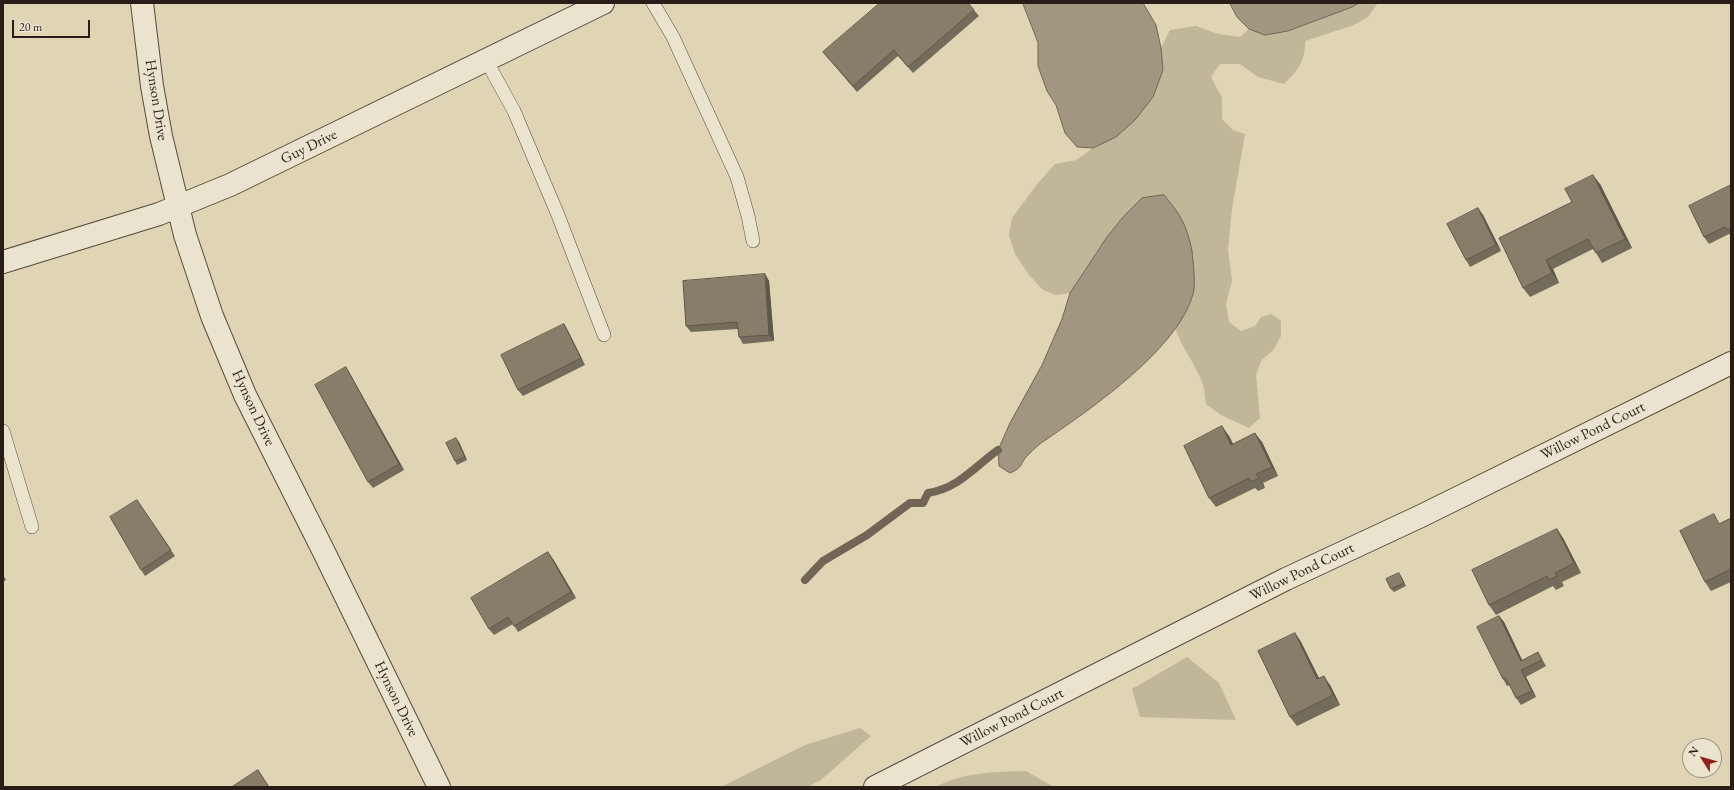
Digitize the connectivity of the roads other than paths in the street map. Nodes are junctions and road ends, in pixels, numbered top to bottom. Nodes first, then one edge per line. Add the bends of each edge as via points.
1 (142, 3) edge
2 (604, 3) edge
3 (653, 3) edge
4 (486, 60) junction
5 (177, 207) junction
6 (753, 241) dead end
7 (3, 262) edge
8 (604, 335) dead end
9 (1731, 363) edge
10 (3, 432) edge
11 (32, 527) dead end
12 (438, 787) edge
13 (876, 787) edge

1 - 5 street, Hynson Drive via 152,86
2 - 4 street, Guy Drive
3 - 6 lane via 673,37 736,177
4 - 5 street, Guy Drive via 230,185
4 - 8 lane via 514,111 558,215
5 - 7 street, Guy Drive
5 - 12 street, Hynson Drive via 212,316 245,395
9 - 13 street, Willow Pond Court via 1421,516 1286,579
10 - 11 lane

